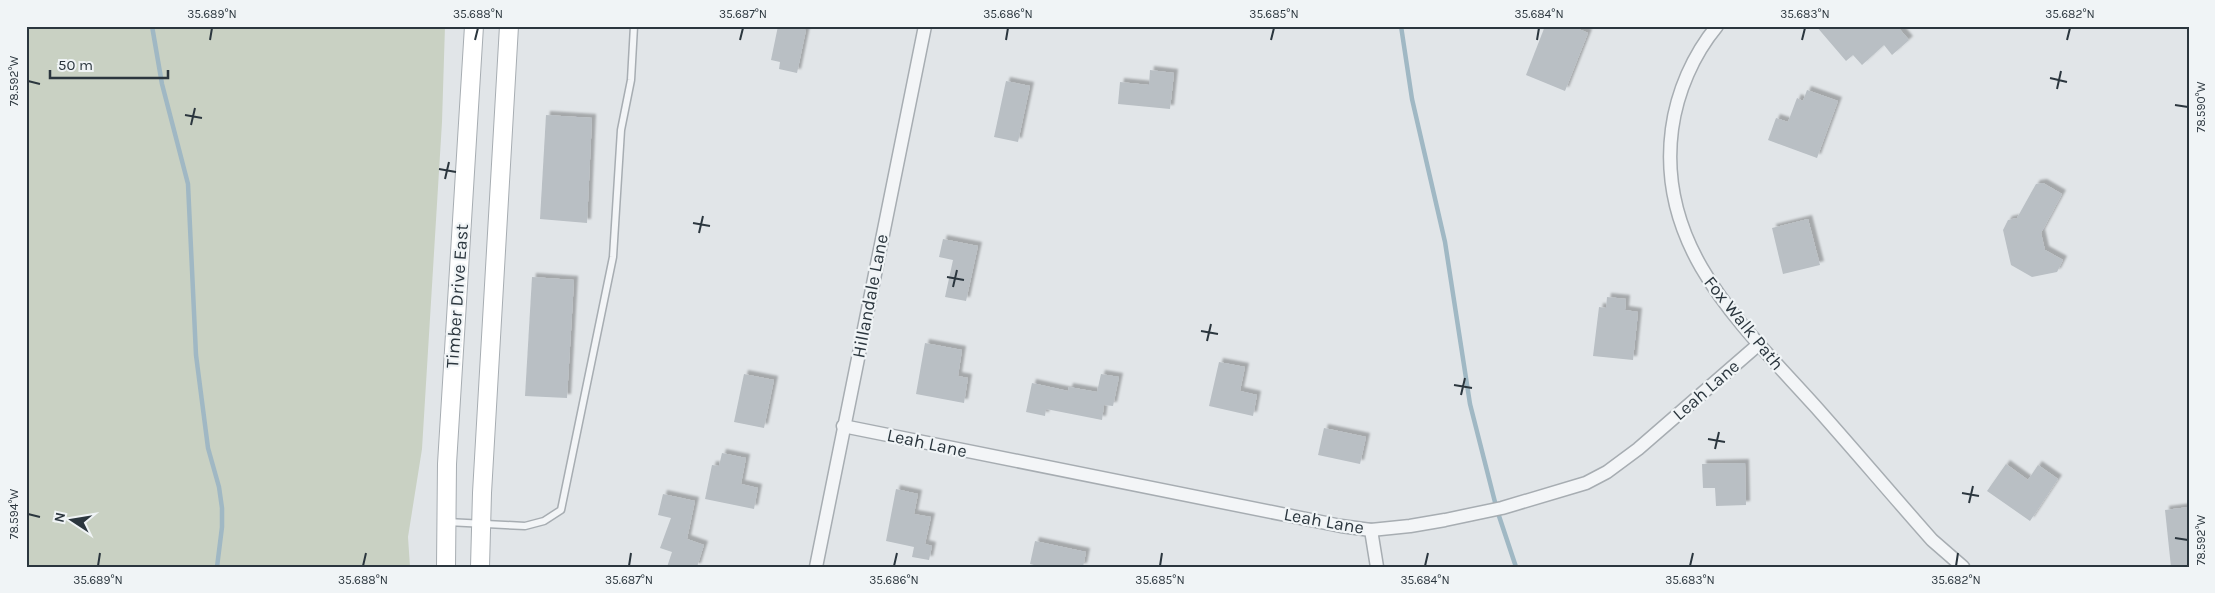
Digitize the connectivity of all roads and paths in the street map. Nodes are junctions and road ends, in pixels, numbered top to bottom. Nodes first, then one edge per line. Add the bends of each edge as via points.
1 (474, 26) edge
2 (509, 26) edge
3 (634, 26) edge
4 (925, 26) edge
5 (1717, 26) edge
6 (1759, 344) junction
7 (843, 426) junction
8 (447, 522) junction
9 (482, 522) junction
10 (1371, 530) junction
11 (446, 567) edge
12 (480, 567) edge
13 (816, 567) edge
14 (1377, 567) edge
15 (1963, 567) edge

1 - 8 main road, Timber Drive East via 447,464
2 - 9 main road, Timber Drive East
3 - 9 lane via 631,80 621,130 613,257 561,510 544,521 525,526
4 - 7 street, Hillandale Lane
5 - 6 street, Fox Walk Path via 1690,69 1680,95 1670,146 1671,174 1680,223 1691,251 1709,282
6 - 10 street, Leah Lane via 1638,449 1593,479 1502,508 1410,526
6 - 15 street, Fox Walk Path via 1932,540
7 - 10 street, Leah Lane
7 - 13 street, Hillandale Lane
8 - 9 lane
8 - 11 main road, Timber Drive East
9 - 12 main road, Timber Drive East
10 - 14 street

